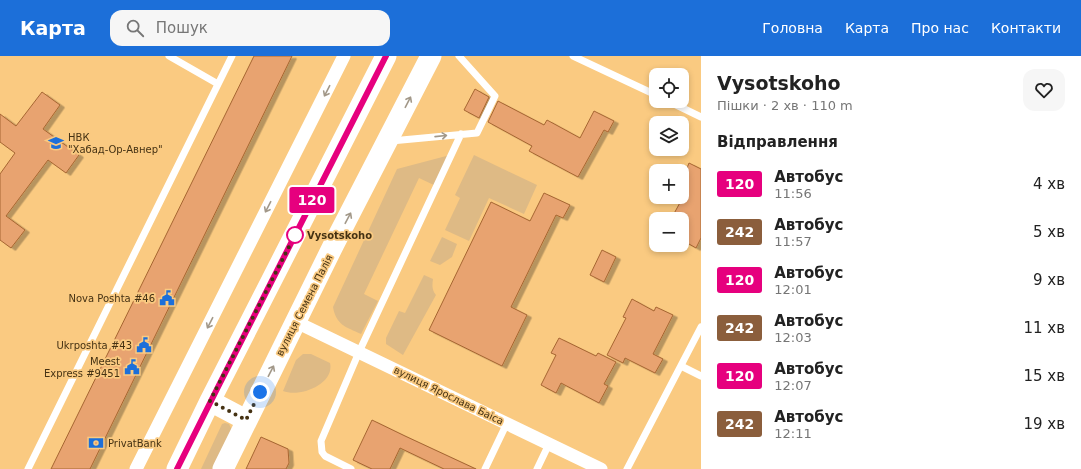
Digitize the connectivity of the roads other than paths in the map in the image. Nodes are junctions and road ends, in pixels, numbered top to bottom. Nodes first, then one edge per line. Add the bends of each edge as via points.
1 (169, 56) edge
2 (232, 56) edge
3 (344, 56) edge
4 (386, 56) edge
5 (431, 56) edge
6 (460, 56) edge
7 (573, 56) edge
8 (218, 84) junction
9 (649, 93) edge
10 (682, 108) edge
11 (701, 117) edge
12 (461, 134) junction
13 (388, 141) junction
14 (296, 322) junction
15 (701, 327) edge
16 (359, 352) junction
17 (681, 366) junction
18 (701, 376) edge
19 (210, 401) junction
20 (246, 420) junction
21 (507, 423) junction
22 (549, 444) junction
23 (28, 469) edge
24 (136, 469) edge
25 (178, 469) edge
26 (223, 469) edge
27 (351, 469) edge
28 (485, 469) edge
29 (537, 469) edge
30 (601, 469) edge
31 (626, 469) edge

1 - 8 lane
2 - 8 lane
3 -> 24 street
4 - 19 main road
13 -> 5 main road, вулиця Семена Палія
6 - 12 lane via 495,96 476,132
7 - 9 lane
8 - 23 lane
10 - 11 lane
13 -> 12 lane
12 - 16 lane
14 -> 13 main road, вулиця Семена Палія
14 - 16 street, вулиця Ярослава Баіса
20 -> 14 main road, вулиця Семена Палія
15 - 17 lane
16 - 21 street, вулиця Ярослава Баіса
16 - 27 lane via 321,441 325,456
17 - 18 lane
17 - 31 lane
19 - 20 main road
19 - 25 main road
20 - 26 main road, вулиця Семена Палія
21 - 22 street, вулиця Ярослава Баіса
21 - 28 lane
22 - 29 lane
22 - 30 street, вулиця Ярослава Баіса

